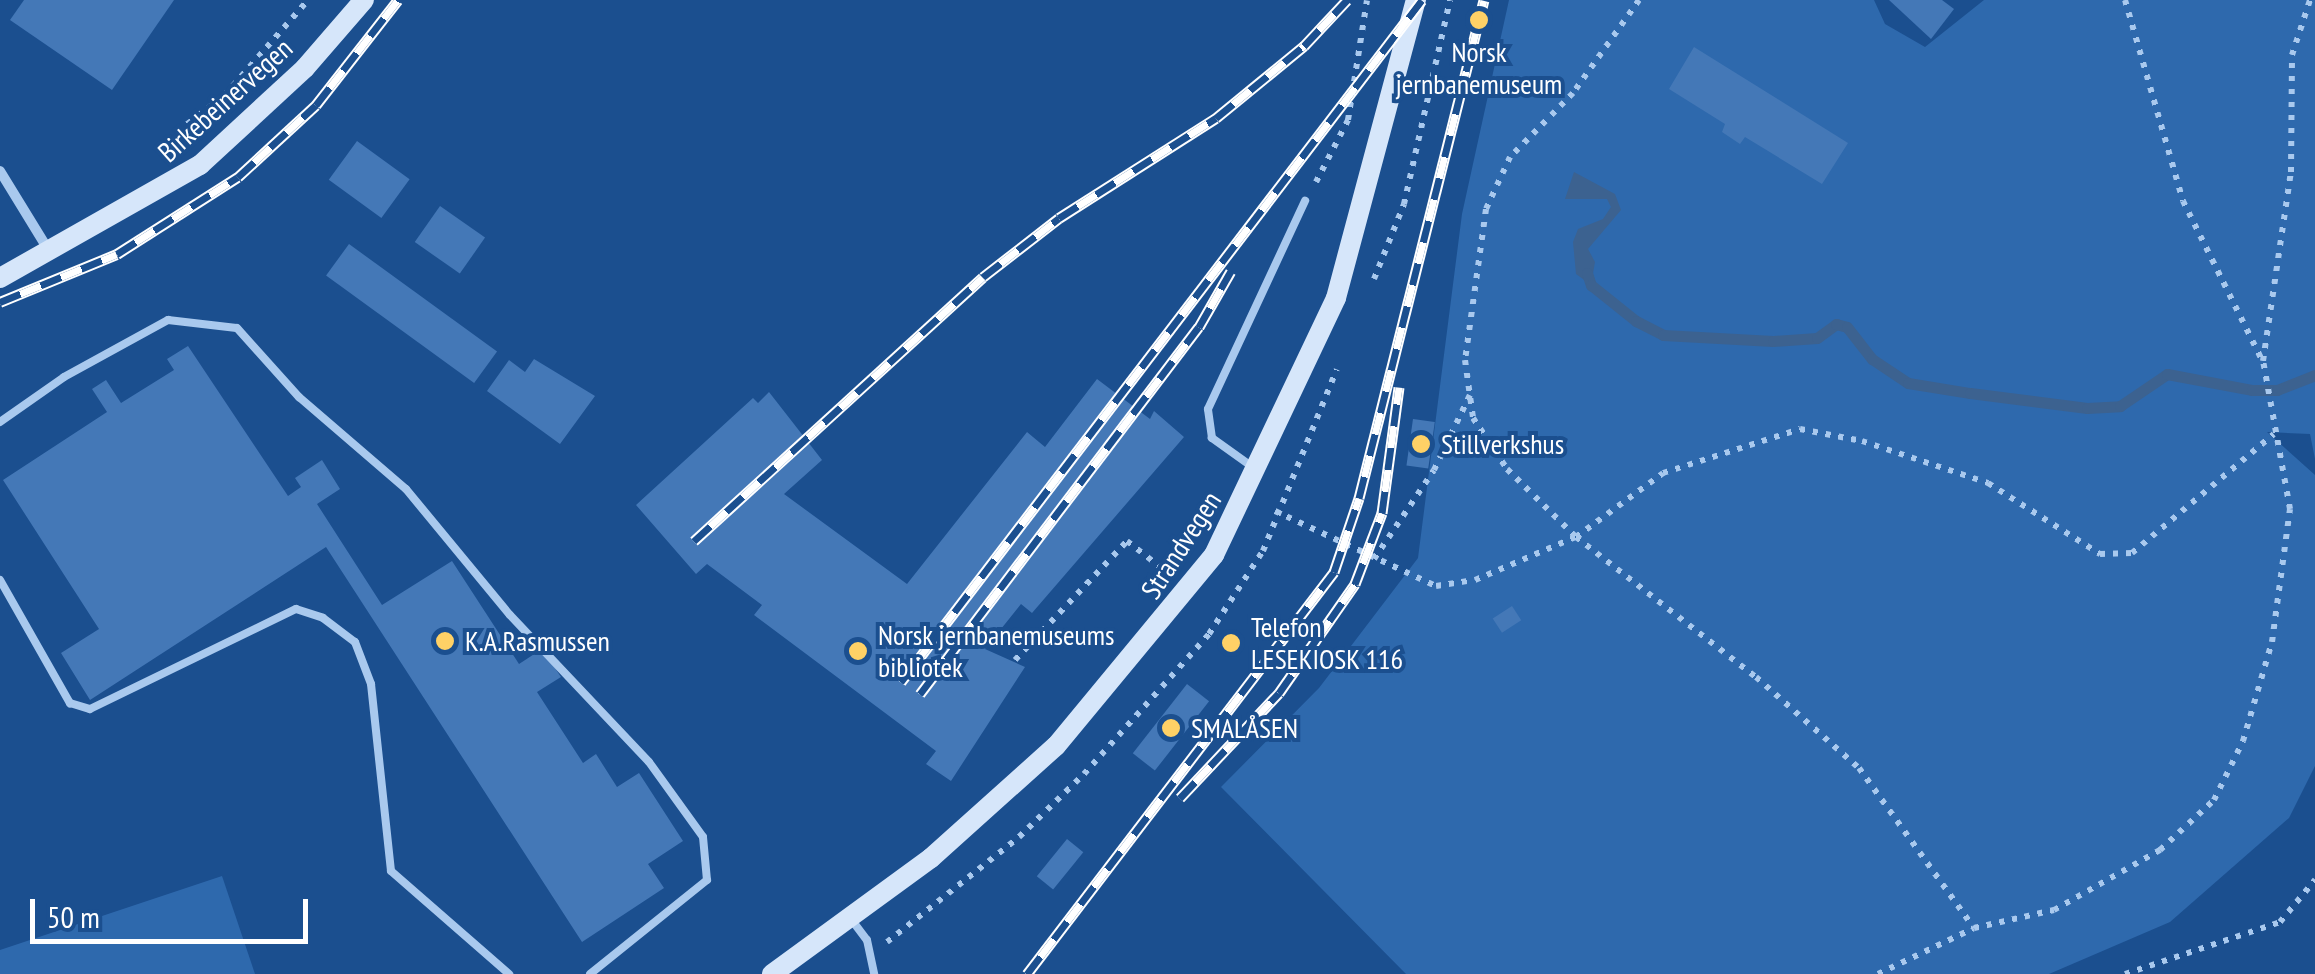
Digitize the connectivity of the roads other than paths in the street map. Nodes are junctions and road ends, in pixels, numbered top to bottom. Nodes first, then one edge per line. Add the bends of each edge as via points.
1 (364, 0) edge
2 (1416, 0) edge
3 (0, 170) edge
4 (1305, 200) road end
5 (49, 252) junction
6 (0, 278) edge
7 (0, 422) edge
8 (1258, 470) junction
9 (0, 580) edge
10 (851, 918) junction
11 (509, 974) edge
12 (590, 974) edge
13 (772, 974) edge
14 (874, 974) edge

1 - 5 main road, Birkebeinervegen via 304,68 200,165
2 - 8 main road, Strandvegen via 1336,298
3 - 5 street
4 - 8 lane via 1208,409 1212,438
5 - 6 main road, Birkebeinervegen
7 - 12 lane via 64,377 168,320 237,328 299,397 406,489 510,615 649,762 703,836 707,880
8 - 10 main road, Strandvegen via 1214,555 1090,713 932,858
9 - 11 lane via 70,702 90,709 296,609 355,642 371,684 392,870
10 - 13 main road, Strandvegen
10 - 14 lane via 867,940

